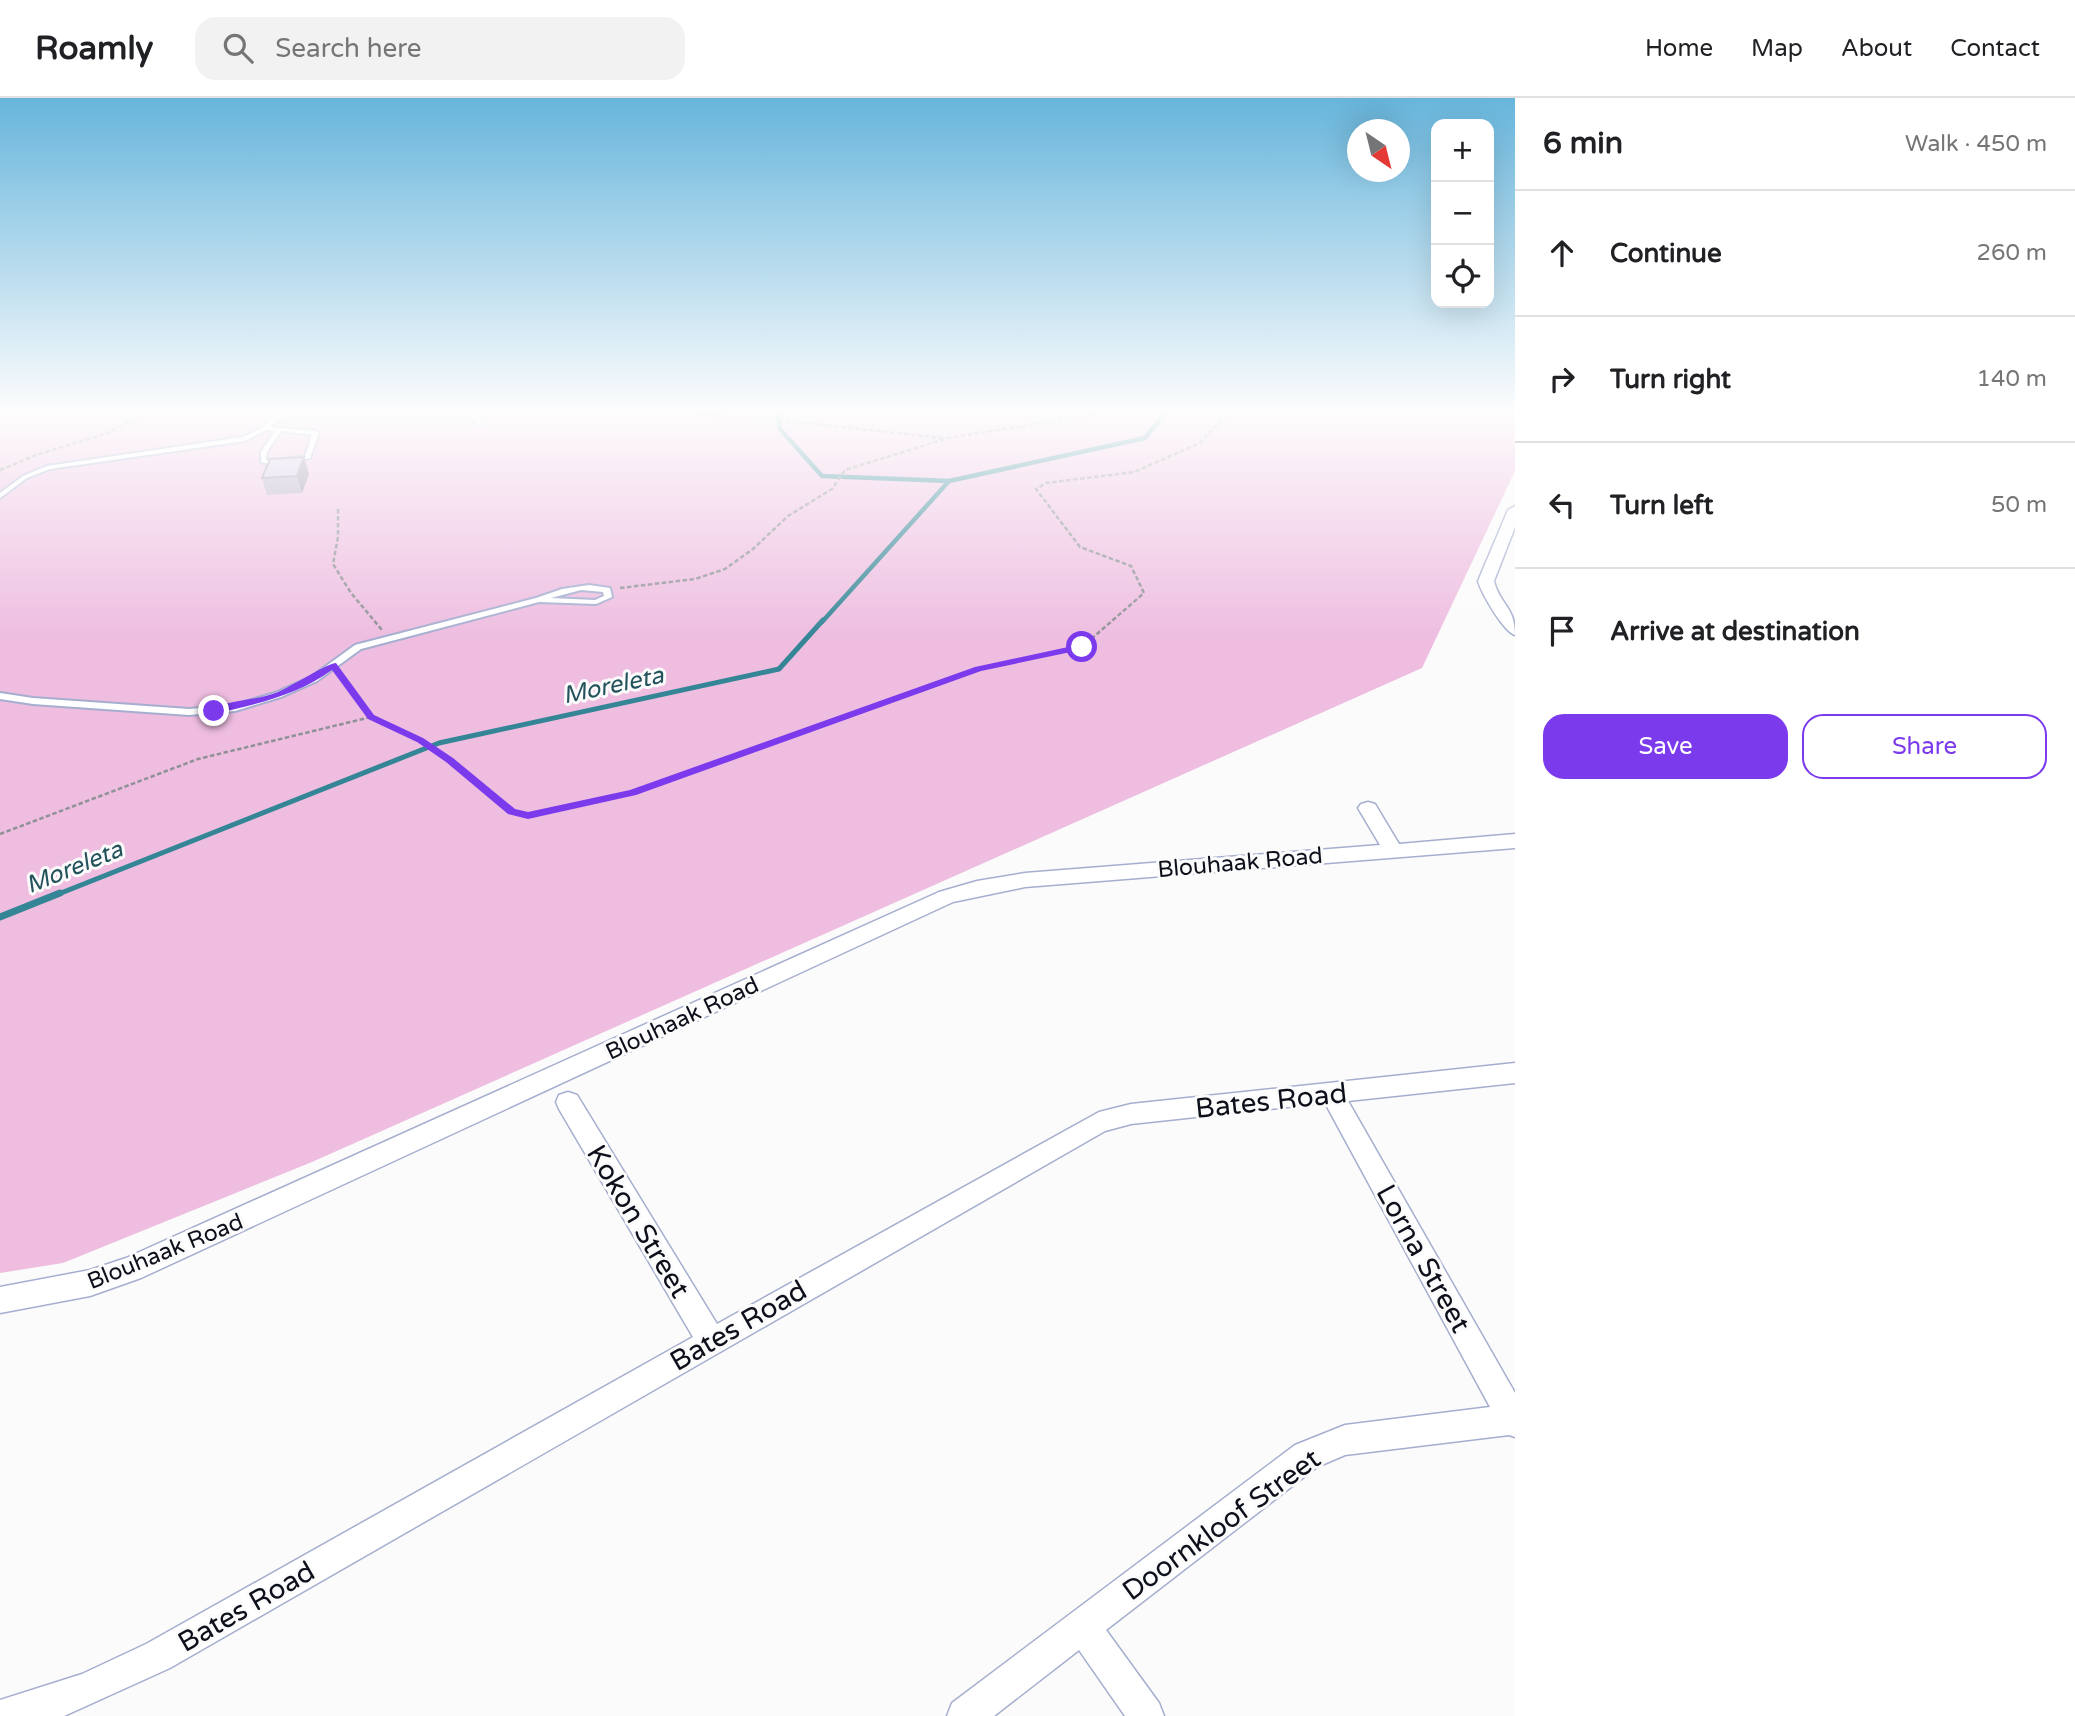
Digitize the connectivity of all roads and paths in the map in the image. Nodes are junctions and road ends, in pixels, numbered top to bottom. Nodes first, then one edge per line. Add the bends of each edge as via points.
1 (833, 488) edge
2 (1038, 488) edge
3 (338, 509) dead end
4 (1515, 510) edge
5 (607, 590) junction
6 (539, 600) junction
7 (1515, 631) edge
8 (385, 639) junction
9 (333, 665) junction
10 (0, 696) edge
11 (371, 717) junction
12 (1368, 808) dead end
13 (0, 834) edge
14 (1515, 841) edge
15 (1392, 849) junction
16 (1515, 1073) edge
17 (1332, 1094) junction
18 (568, 1102) dead end
19 (0, 1300) edge
20 (711, 1340) junction
21 (1514, 1420) edge
22 (1082, 1625) junction
23 (5, 1716) edge
24 (964, 1716) edge
25 (1146, 1716) edge

1 - 5 path via 788,516 725,569 695,579
2 - 11 path via 1080,547 1131,566 1144,593 1082,647 978,669 632,792 528,815 512,811 420,740
3 - 8 path via 333,564
4 - 7 street via 1486,581
5 - 6 lane via 591,586
5 - 6 lane via 608,597 596,602
6 - 8 lane
8 - 9 lane via 358,647
9 - 10 lane via 278,695 214,711
9 - 11 path
11 - 13 path via 198,759
12 - 15 street
14 - 15 street, Blouhaak Road
15 - 19 street, Blouhaak Road via 1025,880 946,897 143,1264 90,1283
16 - 17 street, Bates Road
17 - 20 street, Bates Road via 1131,1114 1099,1122
17 - 21 street, Lorna Street
18 - 20 street, Kokon Street
20 - 23 street, Bates Road via 158,1656 53,1704
21 - 22 street, Doornkloof Street via 1345,1440 1306,1456
22 - 24 street, Doornkloof Street
22 - 25 street

